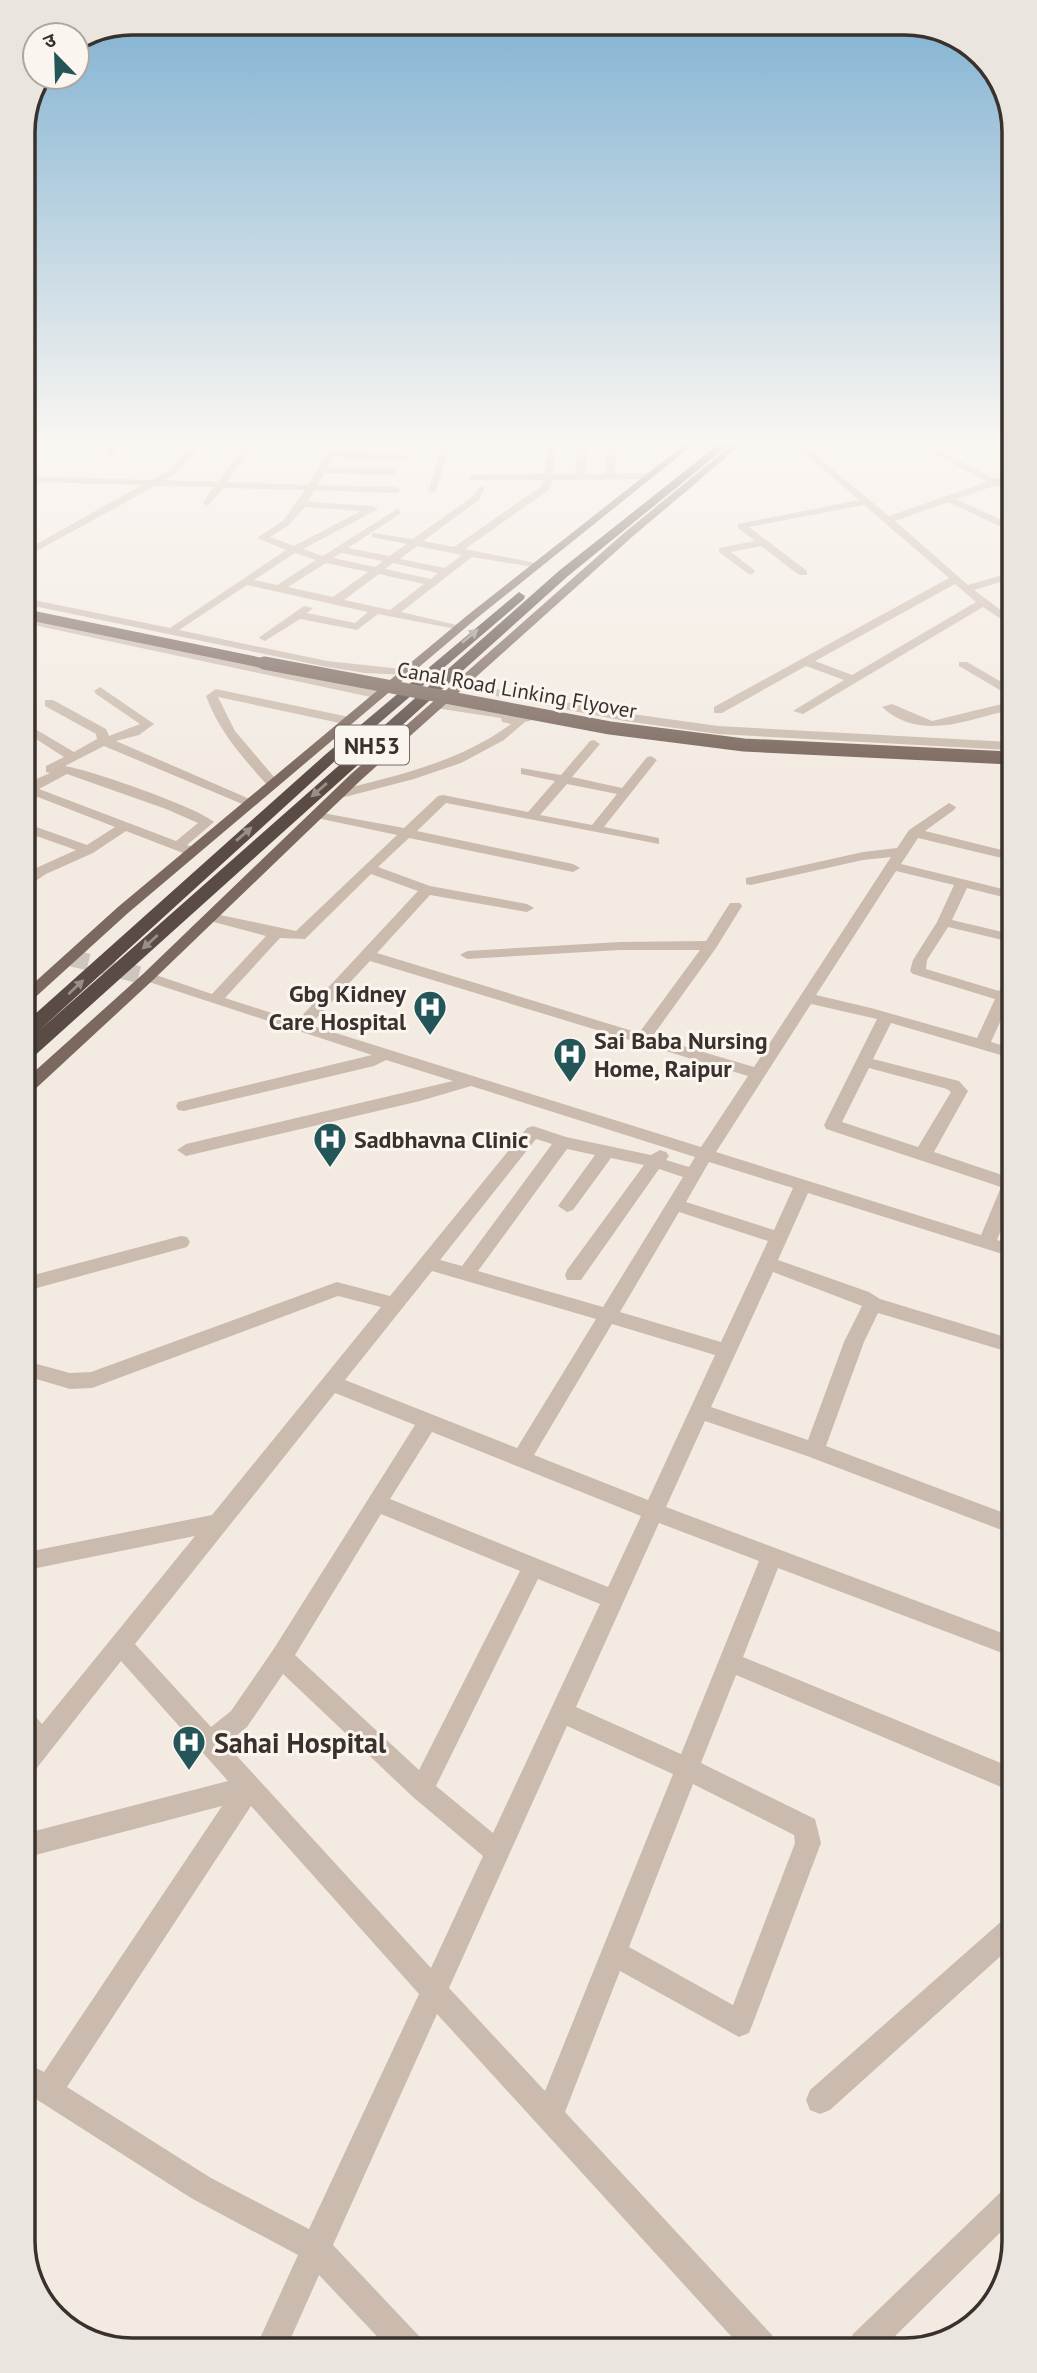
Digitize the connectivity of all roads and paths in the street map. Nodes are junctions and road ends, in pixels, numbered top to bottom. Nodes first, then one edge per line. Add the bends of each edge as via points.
1 (286, 555) edge
2 (329, 555) edge
3 (334, 555) edge
4 (398, 555) edge
5 (468, 555) edge
6 (479, 555) edge
7 (550, 555) edge
8 (568, 555) edge
9 (587, 555) edge
10 (604, 555) edge
11 (729, 555) edge
12 (778, 555) edge
13 (928, 555) edge
14 (384, 565) junction
15 (313, 566) junction
16 (536, 566) junction
17 (750, 572) dead end
18 (803, 573) dead end
19 (367, 578) junction
20 (1002, 578) edge
21 (956, 579) junction
22 (434, 580) junction
23 (244, 581) junction
24 (278, 589) junction
25 (966, 589) junction
26 (321, 598) junction
27 (335, 601) junction
28 (35, 603) edge
29 (1002, 605) edge
30 (988, 606) junction
31 (377, 609) junction
32 (35, 613) edge
33 (35, 613) edge
34 (393, 613) junction
35 (299, 615) junction
36 (1002, 616) edge
37 (35, 622) edge
38 (176, 628) dead end
39 (457, 628) junction
40 (265, 638) dead end
41 (806, 662) junction
42 (963, 664) dead end
43 (407, 672) junction
44 (853, 679) junction
45 (459, 686) junction
46 (1002, 686) edge
47 (100, 691) dead end
48 (380, 695) junction
49 (49, 703) dead end
50 (439, 705) junction
51 (888, 707) dead end
52 (1002, 708) edge
53 (718, 710) dead end
54 (799, 711) dead end
55 (488, 712) junction
56 (349, 722) junction
57 (35, 734) edge
58 (104, 741) junction
59 (594, 744) dead end
60 (1002, 748) edge
61 (1002, 748) edge
62 (72, 756) junction
63 (651, 760) dead end
64 (1002, 760) edge
65 (1002, 760) edge
66 (525, 771) dead end
67 (35, 780) edge
68 (563, 780) junction
69 (35, 782) edge
70 (274, 784) junction
71 (35, 790) edge
72 (625, 793) junction
73 (337, 795) junction
74 (252, 803) junction
75 (948, 807) dead end
76 (317, 814) junction
77 (531, 817) junction
78 (125, 826) junction
79 (597, 828) junction
80 (35, 831) edge
81 (914, 833) junction
82 (405, 834) junction
83 (654, 841) dead end
84 (178, 846) junction
85 (88, 850) junction
86 (193, 852) junction
87 (1002, 854) edge
88 (897, 859) junction
89 (369, 868) junction
90 (573, 868) dead end
91 (35, 876) edge
92 (751, 881) dead end
93 (963, 883) junction
94 (427, 890) junction
95 (1002, 893) edge
96 (735, 906) dead end
97 (527, 908) dead end
98 (211, 917) junction
99 (944, 922) junction
100 (275, 935) junction
101 (1002, 936) edge
102 (711, 945) junction
103 (367, 955) junction
104 (467, 955) dead end
105 (148, 977) junction
106 (35, 990) edge
107 (1002, 996) edge
108 (807, 998) junction
109 (1002, 998) edge
110 (215, 1000) junction
111 (886, 1017) junction
112 (35, 1024) edge
113 (299, 1028) junction
114 (642, 1039) junction
115 (35, 1045) edge
116 (982, 1045) junction
117 (1002, 1051) edge
118 (384, 1054) junction
119 (863, 1062) junction
120 (758, 1074) junction
121 (35, 1080) edge
122 (471, 1081) junction
123 (184, 1106) dead end
124 (563, 1142) junction
125 (672, 1144) junction
126 (186, 1150) dead end
127 (607, 1152) junction
128 (705, 1155) junction
129 (920, 1156) junction
130 (655, 1162) junction
131 (694, 1174) junction
132 (1002, 1181) edge
133 (803, 1185) junction
134 (676, 1205) junction
135 (1002, 1205) edge
136 (567, 1206) dead end
137 (779, 1238) junction
138 (181, 1242) dead end
139 (986, 1243) junction
140 (1002, 1248) edge
141 (428, 1263) junction
142 (768, 1263) junction
143 (466, 1274) junction
144 (574, 1275) dead end
145 (35, 1282) edge
146 (395, 1304) junction
147 (873, 1304) junction
148 (606, 1315) junction
149 (1002, 1343) edge
150 (727, 1351) junction
151 (35, 1371) edge
152 (331, 1383) junction
153 (700, 1411) junction
154 (427, 1422) junction
155 (814, 1450) junction
156 (521, 1459) junction
157 (377, 1503) junction
158 (653, 1512) junction
159 (1002, 1521) edge
160 (220, 1522) junction
161 (771, 1557) junction
162 (35, 1560) edge
163 (533, 1567) junction
164 (614, 1600) junction
165 (1002, 1643) edge
166 (121, 1645) junction
167 (281, 1657) junction
168 (729, 1662) junction
169 (563, 1713) junction
170 (210, 1743) junction
171 (35, 1751) edge
172 (688, 1769) junction
173 (1002, 1775) edge
174 (249, 1787) junction
175 (422, 1789) junction
176 (35, 1844) edge
177 (498, 1853) junction
178 (1002, 1938) edge
179 (614, 1953) junction
180 (434, 1991) junction
181 (38, 2084) edge
182 (820, 2100) dead end
183 (549, 2116) junction
184 (1002, 2211) edge
185 (316, 2249) junction
186 (275, 2338) edge
187 (400, 2338) edge
188 (754, 2338) edge
189 (871, 2338) edge

1 - 23 street
2 - 15 street
3 - 14 street
4 - 14 street
5 - 22 street
6 - 16 street
7 - 16 main road
112 -> 8 highway, NH53 via 433,667
9 -> 115 highway, NH53
10 - 45 main road
11 - 17 street
12 - 18 street
13 - 21 street
14 - 19 street
14 - 22 street
14 - 22 street
15 - 19 street
15 - 24 street
16 - 39 main road
19 - 22 street
19 - 27 street
20 - 25 street
21 - 25 street
21 - 41 street
22 - 34 street
23 - 24 street
23 - 38 street
24 - 26 street
25 - 30 street
26 - 27 street
26 - 35 street
27 - 31 street
28 - 43 street via 327,664
29 - 30 street
30 - 36 street
30 - 44 street
31 - 34 street
31 - 35 street via 357,627
32 - 61 main road, Canal Road Linking Flyover via 508,703 669,728 811,742
33 - 64 main road, Canal Road Linking Flyover, bridge via 331,677 610,728 744,745
34 - 39 street
35 - 40 street
37 - 48 street
39 - 43 main road
41 - 44 street
41 - 53 street
42 - 46 street
43 - 48 main road
44 - 54 street
45 - 50 main road
45 - 60 street via 718,730
47 - 58 street via 148,724
48 - 56 main road
49 - 58 street via 102,732
50 - 55 street
50 - 73 main road
51 - 52 street via 932,725
55 - 65 street via 769,752
55 - 73 street via 520,723 471,755
56 - 70 main road
56 - 70 street via 216,692 212,696 230,734
57 - 62 street
58 - 62 street
58 - 74 street
59 - 68 street
62 - 67 street
63 - 72 street
66 - 68 street
68 - 72 street
68 - 77 street
69 - 84 street via 65,770 79,772 206,822
70 - 74 main road
71 - 78 street
72 - 79 street
73 - 76 main road
74 - 86 main road
75 - 81 street
76 - 82 street
76 - 98 main road
77 - 79 street
77 - 82 street via 443,799
78 - 84 street
78 - 85 street
79 - 83 street
80 - 85 street
81 - 87 street
81 - 88 street
82 - 89 street
82 - 90 street
84 - 86 street
85 - 91 street
86 - 106 main road
88 - 92 street via 863,856
88 - 93 street
88 - 108 street
89 - 94 street
89 - 100 street via 300,936
93 - 95 street
93 - 99 street
94 - 97 street
94 - 103 street
96 - 102 street
98 - 100 street
98 - 105 main road
99 - 101 street
99 - 107 street via 918,971
100 - 110 street
102 - 104 street
102 - 114 street
103 - 113 street
103 - 114 street
105 - 110 street
105 - 121 main road
108 - 111 street
108 - 120 street
109 - 116 street
110 - 113 street
111 - 116 street
111 - 119 street
113 - 118 street
114 - 120 street
116 - 117 street
118 - 122 street
118 - 123 street via 374,1061
119 - 129 street via 832,1125
119 - 129 street via 953,1085 960,1091
120 - 128 street
122 - 125 street
122 - 126 street via 420,1097
124 - 127 street
124 - 141 street via 534,1132
124 - 143 street
125 - 128 street
125 - 130 street
127 - 130 street
127 - 136 street
128 - 131 street
128 - 133 street
129 - 132 street
130 - 131 street
130 - 144 street
131 - 134 street
133 - 137 street
133 - 139 street
134 - 137 street
134 - 148 street
135 - 139 street
137 - 142 street
138 - 145 street
139 - 140 street
141 - 143 street
141 - 146 street
142 - 147 street
142 - 150 street
143 - 148 street
146 - 151 street via 337,1289 92,1380 71,1381
146 - 152 street
147 - 149 street
147 - 155 street
148 - 150 street
148 - 156 street
150 - 153 street
152 - 154 street
152 - 160 street
153 - 155 street
153 - 158 street
154 - 156 street
154 - 157 street
155 - 159 street
156 - 158 street
157 - 163 street
157 - 167 street
158 - 161 street
158 - 164 street
160 - 162 street
160 - 166 street
161 - 165 street
161 - 168 street
163 - 164 street
163 - 175 street
164 - 169 street
166 - 170 street
166 - 171 street
167 - 170 street via 239,1719
167 - 175 street
168 - 172 street
168 - 173 street
169 - 172 street
169 - 177 street
170 - 174 street
172 - 179 street
172 - 179 street via 806,1828 808,1843 739,2023
174 - 176 street
174 - 180 street
174 - 181 street
175 - 177 street
177 - 180 street
178 - 182 street
179 - 183 street
180 - 183 street
180 - 185 street
181 - 185 street via 201,2188
183 - 188 street
184 - 189 street
185 - 186 street
185 - 187 street

